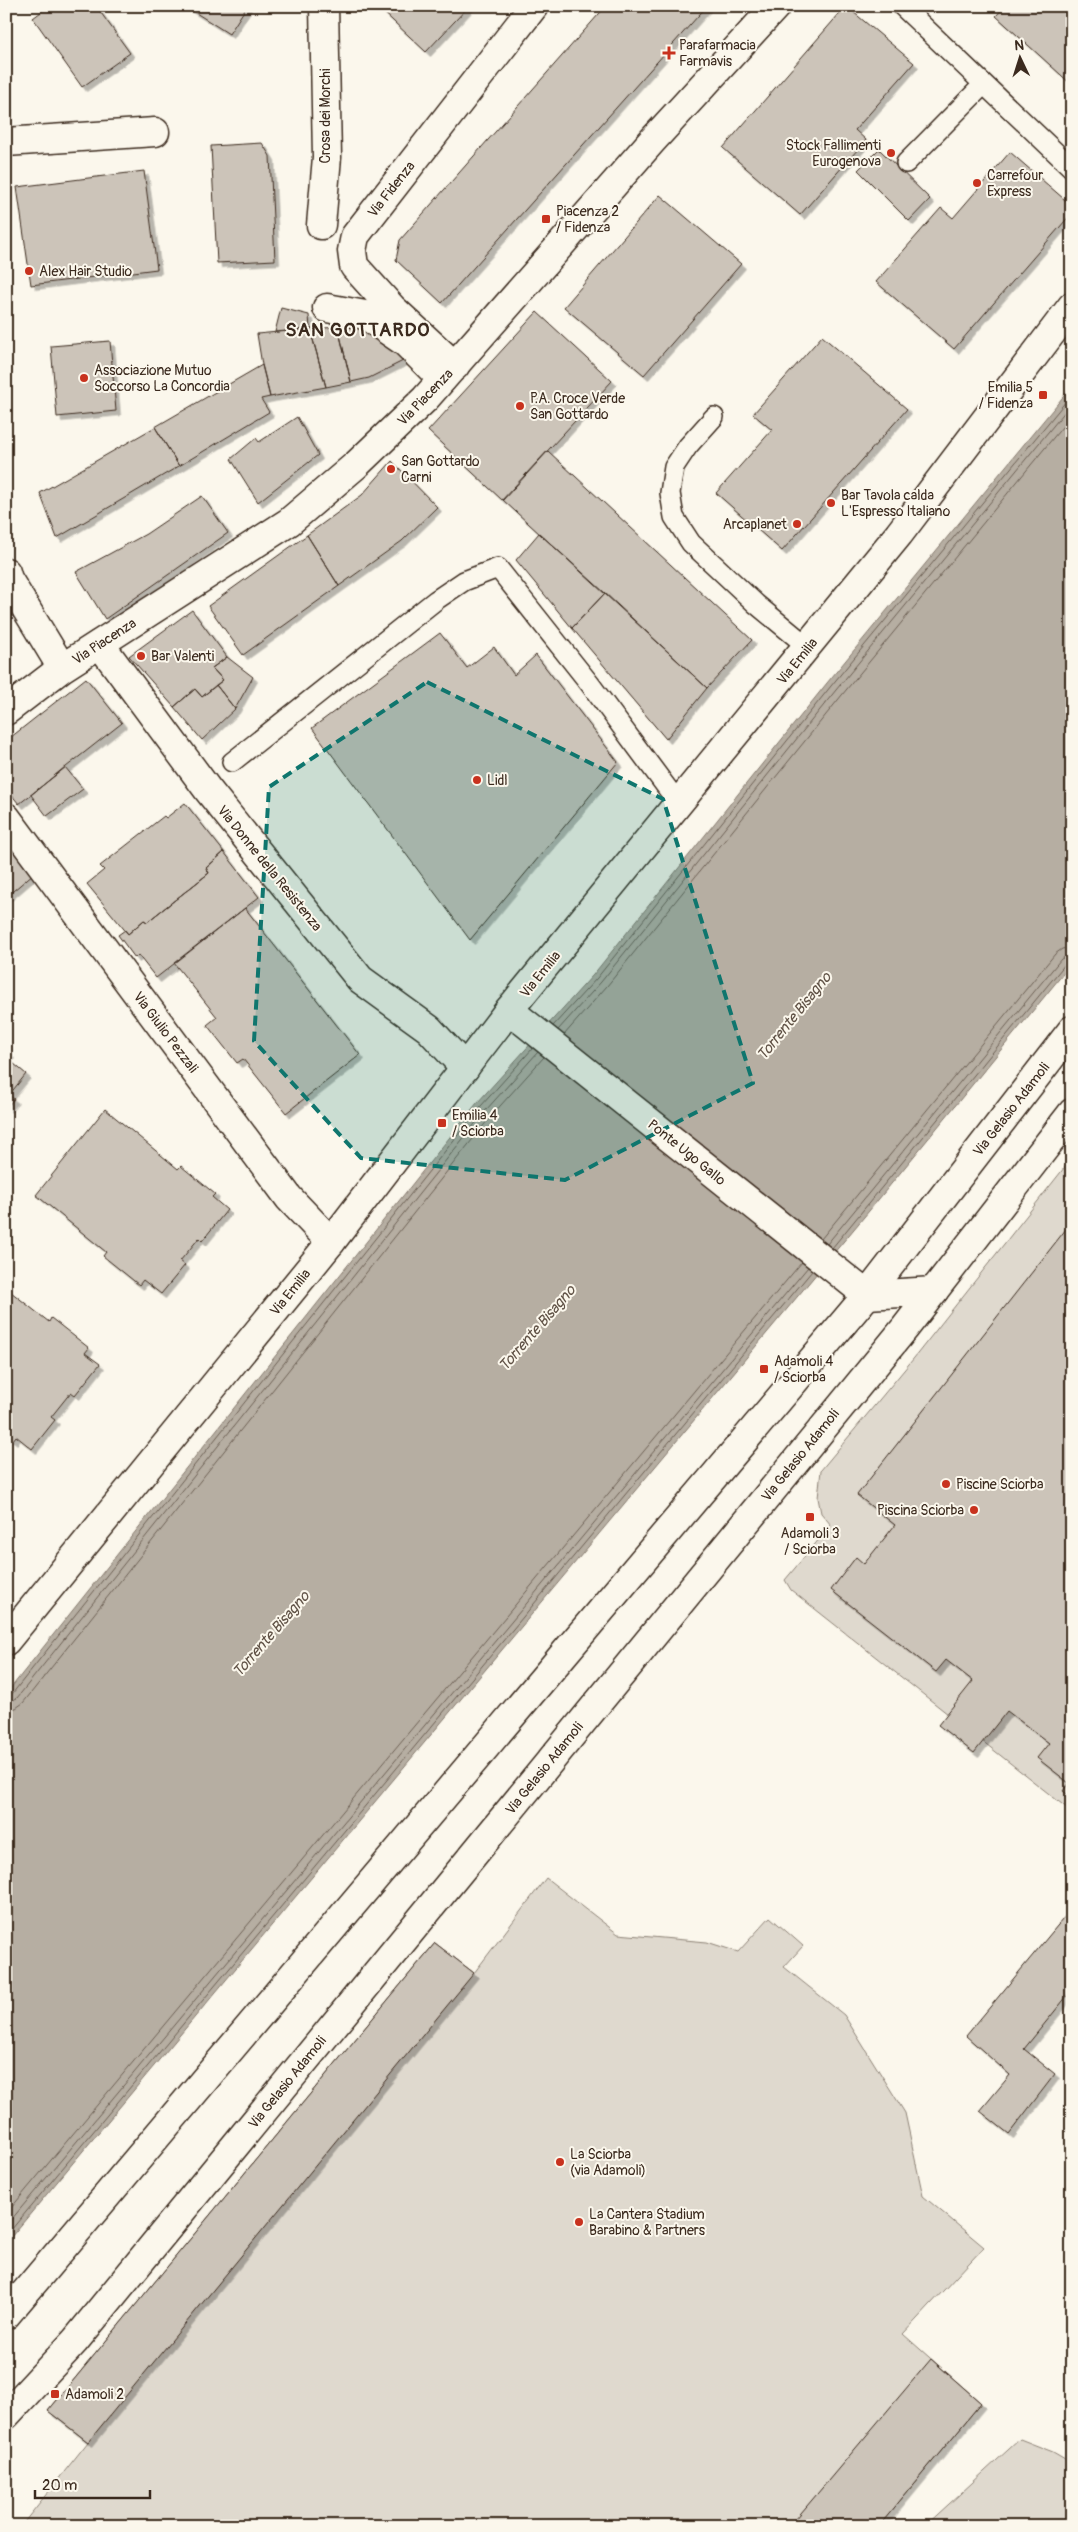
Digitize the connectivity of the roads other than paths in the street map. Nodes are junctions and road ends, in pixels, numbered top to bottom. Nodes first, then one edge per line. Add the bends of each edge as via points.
1 (324, 6) edge
2 (534, 6) edge
3 (776, 6) edge
4 (902, 6) edge
5 (983, 85) junction
6 (155, 132) dead end
7 (6, 142) edge
8 (906, 163) dead end
9 (1072, 168) edge
10 (322, 225) dead end
11 (1072, 306) edge
12 (327, 308) dead end
13 (448, 373) junction
14 (714, 417) dead end
15 (6, 572) edge
16 (100, 644) junction
17 (808, 647) junction
18 (62, 668) junction
19 (6, 711) edge
20 (232, 762) dead end
21 (679, 804) junction
22 (6, 817) edge
23 (509, 1010) junction
24 (1072, 1030) edge
25 (465, 1068) junction
26 (1072, 1113) edge
27 (331, 1242) junction
28 (934, 1291) junction
29 (867, 1295) junction
30 (6, 1641) edge
31 (6, 2315) edge
32 (6, 2416) edge

1 - 10 main road, Crosa dei Morchi via 327,157
2 - 13 main road, Via Fidenza via 355,236 354,266
3 - 13 main road, Via Piacenza
4 - 5 lane
5 - 8 lane
5 - 9 lane
6 - 7 main road
11 - 17 main road, Via Emilia via 899,534
12 - 13 main road via 365,315
13 - 16 main road, Via Piacenza via 356,465 289,522
14 - 17 lane via 674,467 670,493 674,517 691,542 756,604
15 - 18 main road
16 - 18 main road, Via Piacenza
16 - 25 main road, Via Donne della Resistenza via 208,790 360,979 429,1029
17 - 21 main road, Via Emilia
18 - 19 main road, Via Piacenza
20 - 21 lane via 436,600 464,581 498,568
21 - 23 main road, Via Emilia
22 - 27 main road, Via Giulio Pezzali via 289,1198
23 - 25 main road, Via Emilia
23 - 29 main road, Ponte Ugo Gallo
24 - 29 main road, Via Gelasio Adamoli
25 - 27 main road, Via Emilia
26 - 28 main road, Via Gelasio Adamoli
27 - 30 main road, Via Emilia
28 - 29 main road
28 - 32 main road, Via Gelasio Adamoli via 75,2341
29 - 31 main road, Via Gelasio Adamoli

